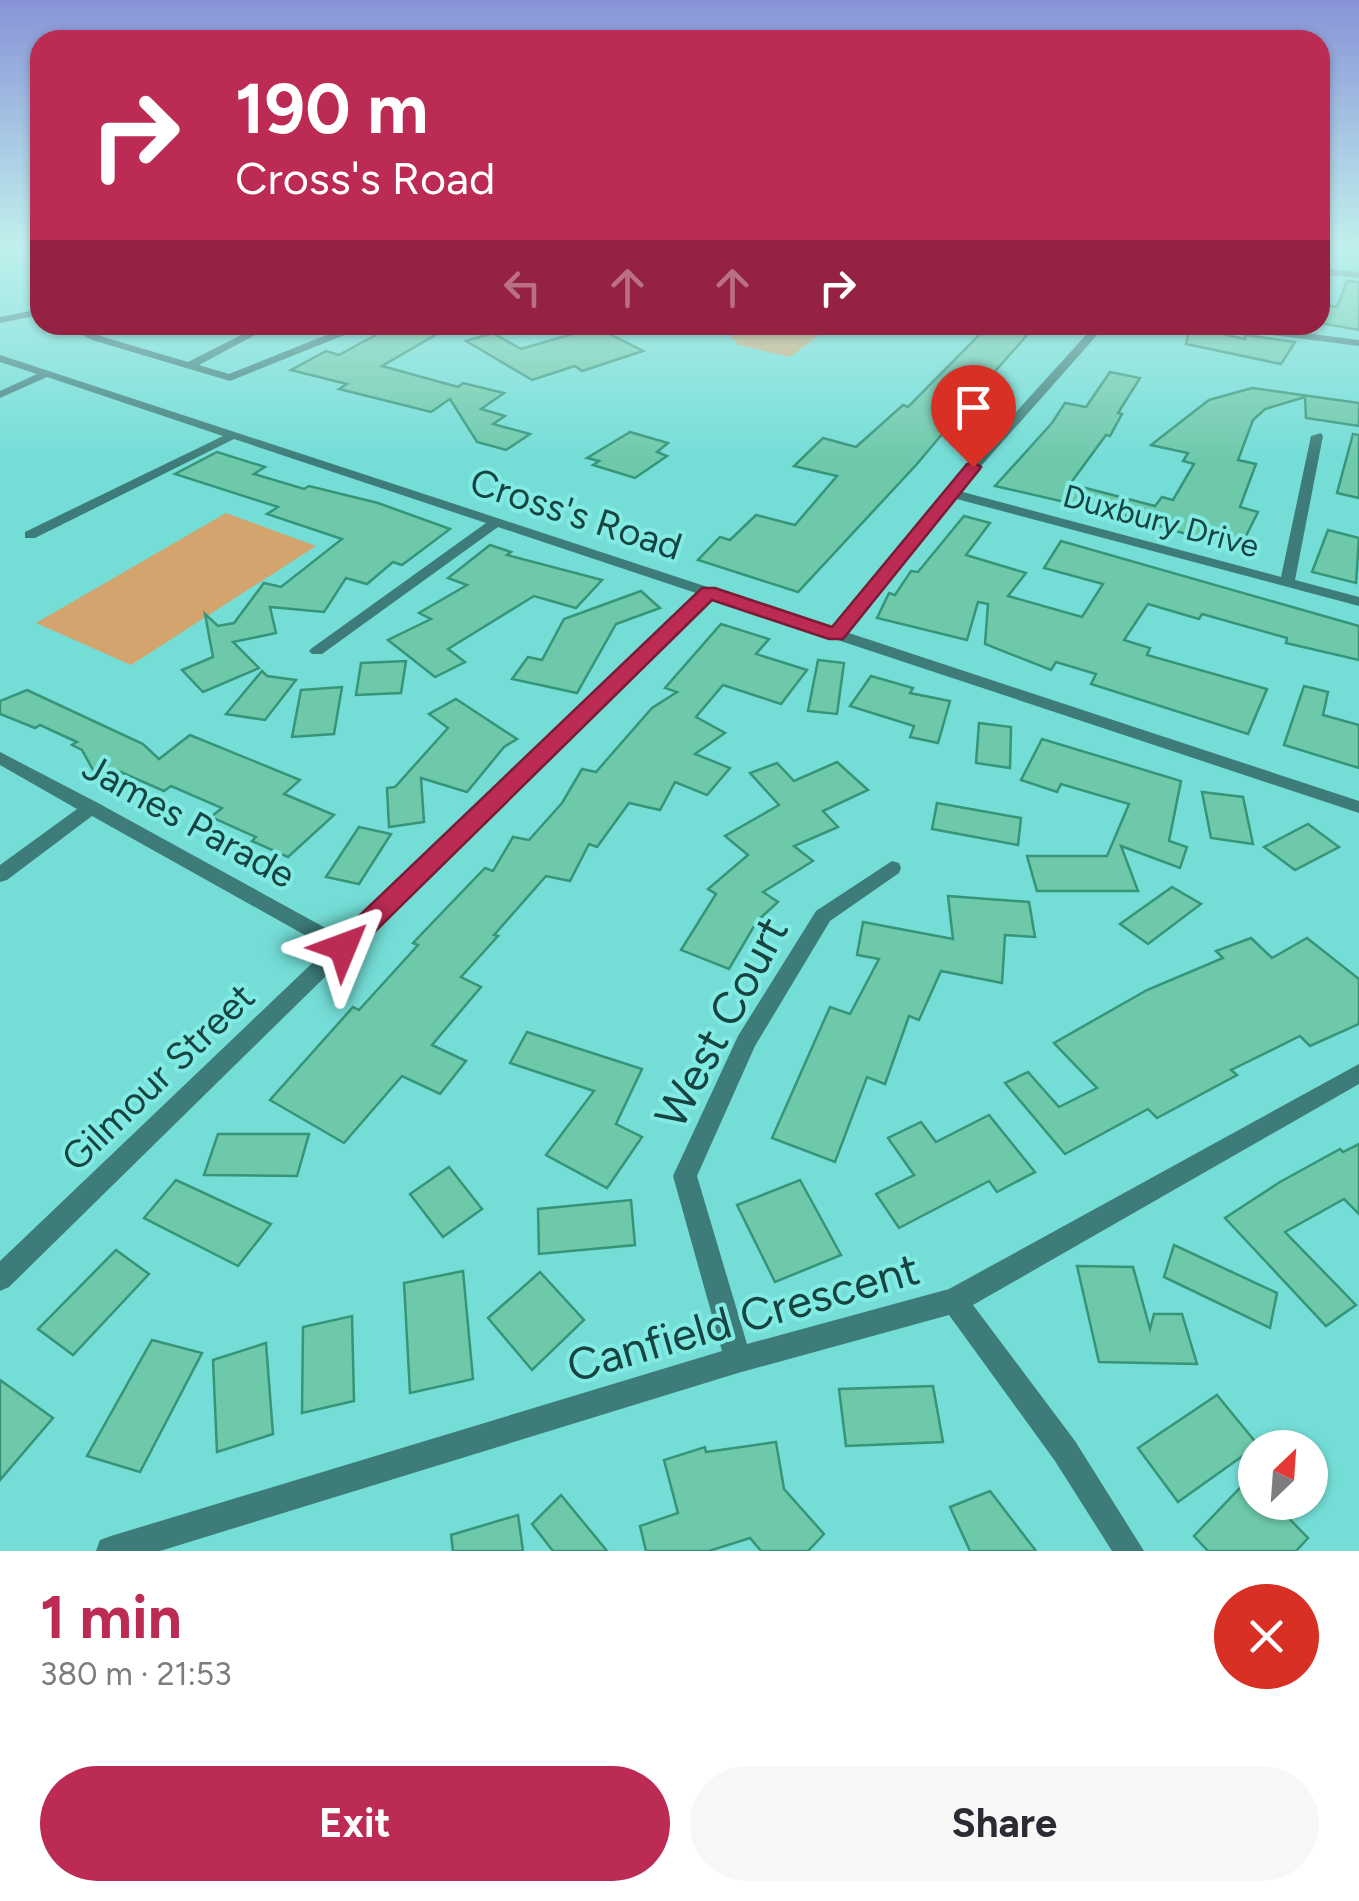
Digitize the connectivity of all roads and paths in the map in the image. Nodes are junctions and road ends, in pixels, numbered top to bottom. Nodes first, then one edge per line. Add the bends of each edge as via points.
1 (90, 335) edge
2 (249, 335) edge
3 (336, 335) edge
4 (1092, 335) edge
5 (1296, 335) edge
6 (1359, 343) edge
7 (0, 358) edge
8 (189, 366) junction
9 (47, 373) junction
10 (0, 394) edge
11 (234, 435) junction
12 (1317, 436) dead end
13 (950, 493) junction
14 (496, 522) junction
15 (30, 535) dead end
16 (1287, 582) junction
17 (708, 592) junction
18 (1359, 602) edge
19 (836, 634) junction
20 (316, 652) dead end
21 (0, 758) edge
22 (92, 807) junction
23 (1359, 808) edge
24 (892, 868) dead end
25 (0, 875) edge
26 (343, 947) junction
27 (1359, 1073) edge
28 (0, 1278) edge
29 (954, 1301) junction
30 (738, 1360) junction
31 (111, 1551) edge
32 (1129, 1551) edge

1 - 8 street
2 - 8 street
3 - 8 street via 230,378
4 - 13 street
5 - 6 street
7 - 9 street, Cross's Road
9 - 10 street
9 - 11 street, Cross's Road
11 - 14 street, Cross's Road
11 - 15 street
12 - 16 street
13 - 16 street, Duxbury Drive
13 - 19 street
14 - 17 street, Cross's Road
14 - 20 street
16 - 18 street, Duxbury Drive
17 - 19 street, Cross's Road
17 - 26 street, Gilmour Street
19 - 23 street, Cross's Road
21 - 22 street, James Parade
22 - 25 street
22 - 26 street, James Parade
24 - 30 street, West Court via 824,916 746,1042 685,1176
26 - 28 street, Gilmour Street
27 - 29 street, Canfield Crescent
29 - 30 street, Canfield Crescent
29 - 32 street via 1066,1451
30 - 31 street, Canfield Crescent

